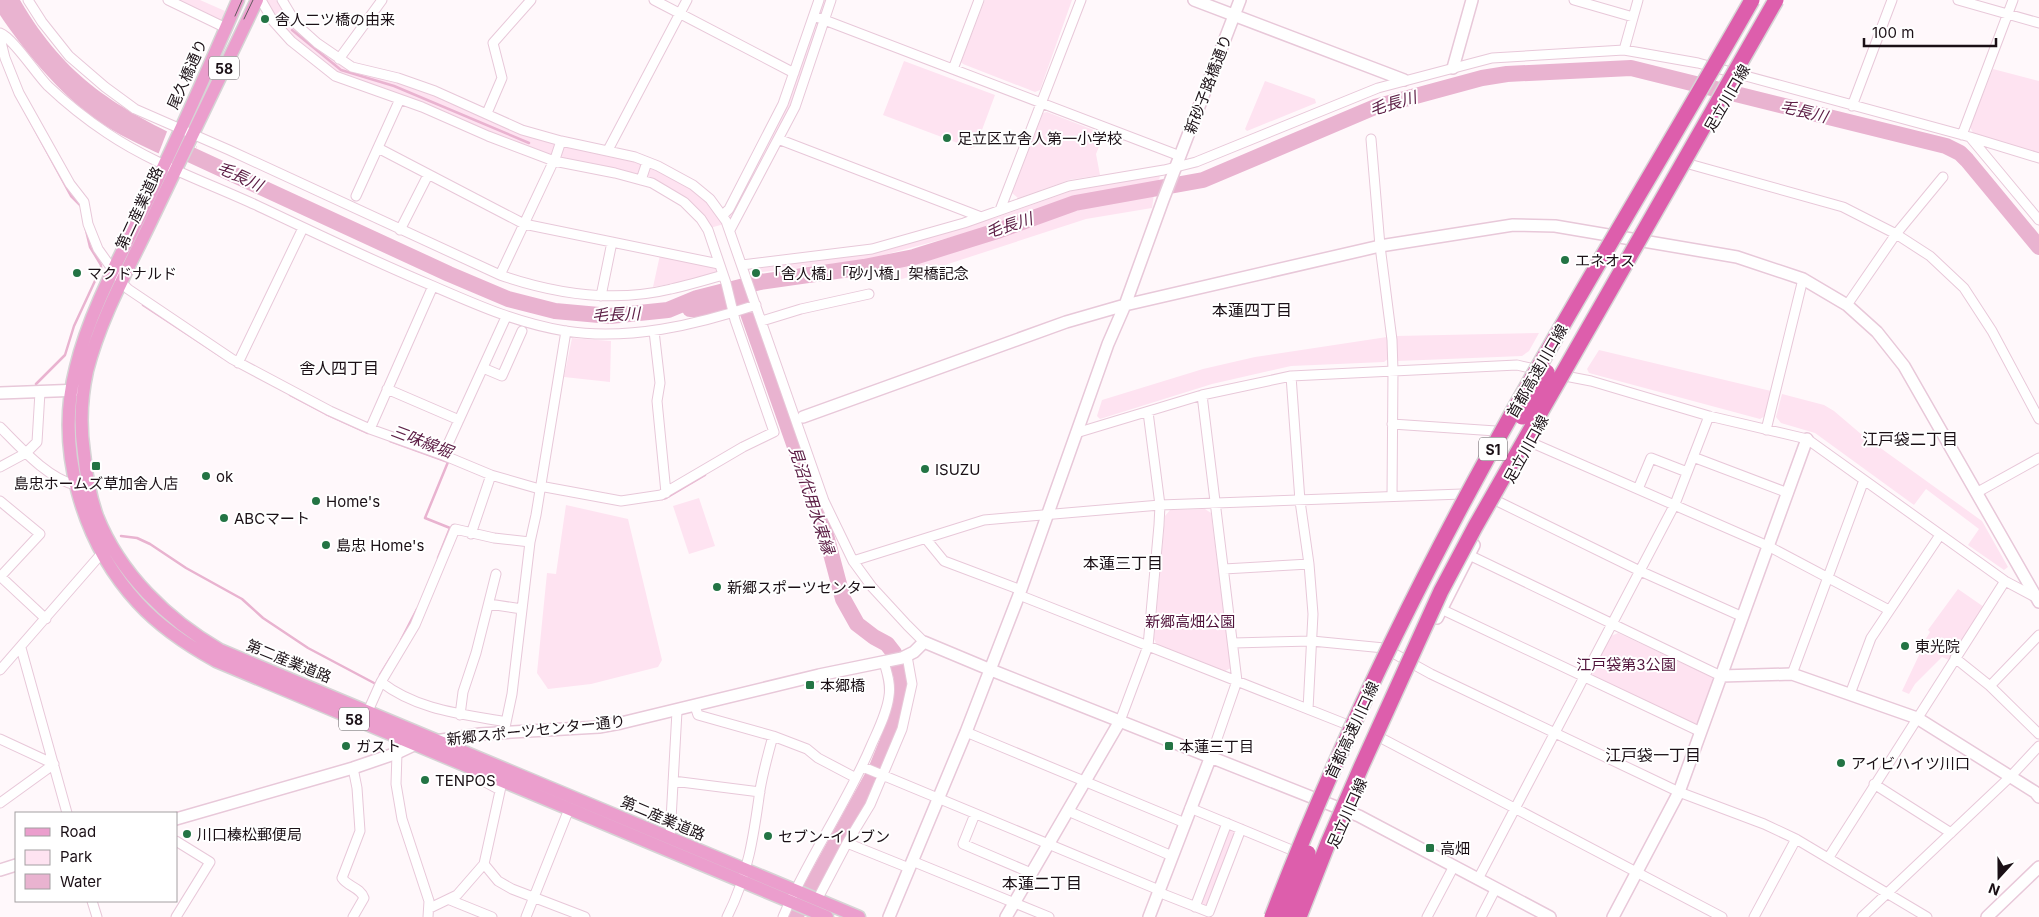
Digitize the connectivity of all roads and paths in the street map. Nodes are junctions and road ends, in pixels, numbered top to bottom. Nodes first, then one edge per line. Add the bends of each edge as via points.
1 (28, 0) edge
2 (168, 0) edge
3 (238, 0) edge
4 (257, 0) edge
5 (260, 0) edge
6 (282, 0) edge
7 (382, 0) edge
8 (531, 0) edge
9 (654, 0) edge
10 (687, 0) edge
11 (819, 0) edge
12 (831, 0) edge
13 (979, 0) edge
14 (1081, 0) edge
15 (1194, 0) edge
16 (1240, 0) edge
17 (1574, 0) edge
18 (1638, 0) edge
19 (1745, 0) edge
20 (1752, 0) edge
21 (1776, 0) edge
22 (1783, 0) edge
23 (1892, 0) edge
24 (1958, 0) edge
25 (2013, 0) edge
26 (1470, 1) edge
27 (680, 13) junction
28 (1234, 15) junction
29 (2008, 15) junction
30 (814, 16) junction
31 (1634, 17) junction
32 (824, 21) junction
33 (2039, 23) edge
34 (226, 28) junction
35 (0, 33) edge
36 (0, 38) edge
37 (1624, 50) junction
38 (1, 51) edge
39 (338, 59) junction
40 (1707, 65) junction
41 (1454, 68) junction
42 (953, 69) junction
43 (794, 73) junction
44 (1740, 75) junction
45 (1404, 80) junction
46 (400, 99) junction
47 (1042, 103) junction
48 (1852, 106) junction
49 (487, 113) junction
50 (1686, 116) junction
51 (186, 133) junction
52 (1966, 136) junction
53 (778, 139) junction
54 (1372, 140) dead end
55 (561, 141) junction
56 (378, 148) junction
57 (608, 150) junction
58 (1180, 156) junction
59 (2039, 158) edge
60 (554, 161) junction
61 (647, 162) junction
62 (1689, 164) junction
63 (171, 165) junction
64 (1174, 172) junction
65 (428, 175) junction
66 (1943, 177) dead end
67 (641, 180) junction
68 (356, 196) dead end
69 (1000, 210) junction
70 (723, 215) junction
71 (981, 217) junction
72 (2039, 220) edge
73 (524, 224) junction
74 (302, 228) junction
75 (400, 230) junction
76 (730, 230) junction
77 (1896, 234) junction
78 (1608, 236) junction
79 (612, 242) junction
80 (1646, 242) junction
81 (1380, 246) junction
82 (719, 264) junction
83 (742, 265) junction
84 (114, 271) junction
85 (500, 275) junction
86 (725, 279) junction
87 (1803, 279) junction
88 (122, 283) junction
89 (433, 286) junction
90 (869, 294) dead end
91 (601, 296) junction
92 (1125, 305) junction
93 (1847, 305) junction
94 (754, 306) junction
95 (735, 310) junction
96 (506, 317) junction
97 (762, 321) junction
98 (566, 331) junction
99 (654, 331) junction
100 (522, 332) dead end
101 (238, 363) junction
102 (483, 368) junction
103 (1532, 369) junction
104 (1393, 371) junction
105 (1291, 376) junction
106 (1567, 376) junction
107 (387, 389) junction
108 (77, 390) junction
109 (40, 392) junction
110 (0, 393) edge
111 (1202, 395) junction
112 (1148, 412) junction
113 (1709, 416) junction
114 (800, 418) junction
115 (2039, 419) edge
116 (459, 420) junction
117 (1392, 424) junction
118 (0, 427) edge
119 (370, 429) junction
120 (1766, 430) junction
121 (1496, 432) junction
122 (1076, 433) junction
123 (1807, 439) junction
124 (1530, 442) junction
125 (26, 453) junction
126 (443, 455) junction
127 (1693, 457) junction
128 (2039, 458) edge
129 (0, 467) edge
130 (1687, 472) junction
131 (491, 475) junction
132 (1864, 480) junction
133 (76, 485) junction
134 (1638, 489) junction
135 (540, 490) junction
136 (1788, 492) junction
137 (666, 493) junction
138 (1976, 493) junction
139 (1462, 494) junction
140 (1392, 496) junction
141 (0, 501) edge
142 (1300, 501) junction
143 (1497, 502) junction
144 (1216, 504) junction
145 (1675, 504) junction
146 (1160, 505) junction
147 (1048, 514) junction
148 (471, 534) junction
149 (1940, 535) junction
150 (926, 539) junction
151 (530, 542) junction
152 (1768, 546) junction
153 (102, 553) junction
154 (1469, 555) junction
155 (853, 561) junction
156 (1309, 564) junction
157 (1224, 569) junction
158 (1640, 571) junction
159 (496, 574) dead end
160 (0, 576) edge
161 (1828, 577) junction
162 (2005, 581) junction
163 (1441, 591) junction
164 (1020, 592) junction
165 (2038, 600) edge
166 (489, 604) junction
167 (522, 610) junction
168 (1441, 610) junction
169 (1889, 610) junction
170 (1742, 617) junction
171 (46, 619) junction
172 (1611, 625) junction
173 (2039, 635) edge
174 (1312, 641) junction
175 (924, 642) junction
176 (1233, 643) junction
177 (1148, 646) junction
178 (20, 648) junction
179 (1384, 648) junction
180 (905, 657) junction
181 (1955, 658) junction
182 (887, 662) junction
183 (1414, 665) junction
184 (0, 670) edge
185 (991, 670) junction
186 (1792, 674) junction
187 (1721, 676) junction
188 (1583, 677) junction
189 (1237, 681) junction
190 (380, 682) junction
191 (1990, 686) junction
192 (1850, 694) junction
193 (695, 706) junction
194 (1308, 709) junction
195 (368, 711) junction
196 (677, 711) junction
197 (460, 715) junction
198 (1917, 718) junction
199 (1120, 721) junction
200 (1348, 725) junction
201 (505, 727) junction
202 (966, 732) junction
203 (1701, 732) junction
204 (1555, 734) junction
205 (2039, 734) edge
206 (773, 736) junction
207 (0, 738) edge
208 (1380, 738) junction
209 (438, 740) junction
210 (416, 744) junction
211 (2039, 746) edge
212 (397, 754) junction
213 (1211, 756) junction
214 (54, 764) junction
215 (353, 768) junction
216 (866, 768) junction
217 (882, 776) junction
218 (2010, 776) junction
219 (856, 778) junction
220 (673, 781) junction
221 (485, 782) dead end
222 (1085, 782) junction
223 (1874, 784) junction
224 (501, 786) junction
225 (760, 792) junction
226 (1679, 792) junction
227 (938, 798) junction
228 (1316, 798) junction
229 (2039, 798) edge
230 (0, 803) edge
231 (1190, 808) junction
232 (569, 809) junction
233 (1514, 810) junction
234 (1068, 811) junction
235 (1347, 811) junction
236 (67, 812) edge
237 (976, 814) junction
238 (178, 818) edge
239 (1185, 823) junction
240 (1227, 823) junction
241 (1241, 829) junction
242 (1951, 833) junction
243 (670, 838) junction
244 (1796, 839) junction
245 (178, 842) edge
246 (848, 843) junction
247 (1048, 844) junction
248 (1294, 850) junction
249 (1172, 856) junction
250 (1828, 857) junction
251 (484, 864) junction
252 (911, 864) junction
253 (15, 865) edge
254 (1454, 866) junction
255 (2039, 867) edge
256 (0, 870) edge
257 (1032, 873) junction
258 (1636, 873) junction
259 (744, 876) junction
260 (1478, 879) junction
261 (1496, 888) junction
262 (1158, 891) junction
263 (1888, 892) junction
264 (795, 897) junction
265 (532, 898) junction
266 (450, 900) junction
267 (92, 902) edge
268 (1014, 903) junction
269 (812, 907) edge
270 (1195, 907) junction
271 (429, 913) edge
272 (97, 917) edge
273 (176, 917) edge
274 (354, 917) edge
275 (492, 917) edge
276 (526, 917) edge
277 (585, 917) edge
278 (727, 917) edge
279 (783, 917) edge
280 (827, 917) edge
281 (859, 917) edge
282 (889, 917) edge
283 (1006, 917) edge
284 (1049, 917) edge
285 (1149, 917) edge
286 (1270, 917) edge
287 (1284, 917) edge
288 (1291, 917) edge
289 (1299, 917) edge
290 (1305, 917) edge
291 (1427, 917) edge
292 (1481, 917) edge
293 (1550, 917) edge
294 (1613, 917) edge
295 (1722, 917) edge
296 (1754, 917) edge
297 (1862, 917) edge
298 (1927, 917) edge
299 (1987, 917) edge

1 - 51 street via 70,56 105,87 135,109
2 - 34 street
3 - 34 main road, 尾久橋通り / 58
4 - 51 main road, 尾久橋通り / 58
5 - 46 street via 291,41 335,76
6 - 39 street via 297,25
7 - 39 street
8 - 49 street via 493,43 502,78
9 - 27 street
10 - 27 street
11 - 30 street
12 - 32 street
13 - 42 street
14 - 47 street
15 - 28 street
16 - 28 street, 新砂子路橋通り
17 - 31 street
18 - 31 street
19 - 40 street
20 - 50 highway, 首都高速川口線 / S1, bridge
21 - 163 highway, 首都高速川口線 / S1, bridge via 1538,414
22 - 44 street, 足立川口線
23 - 48 street
24 - 29 street
25 - 29 street
26 - 41 street
27 - 43 street
27 - 57 street
28 - 45 street
28 - 58 street, 新砂子路橋通り
29 - 33 street
29 - 52 street
30 - 32 street
30 - 43 street
31 - 37 street
32 - 42 street
32 - 53 street via 795,107
34 - 51 main road, 尾久橋通り / 58
35 - 63 street via 7,37 47,85 84,117 126,144
36 - 38 street
37 - 40 street
37 - 41 street via 1492,58
38 - 84 street via 19,93 70,184 84,202 98,249
39 - 49 street via 352,67 436,91
40 - 44 street
40 - 78 street
41 - 45 street
42 - 47 street
43 - 70 street via 784,104
44 - 48 street
44 - 62 street, 足立川口線
45 - 64 street
46 - 56 street
46 - 60 street
47 - 58 street
47 - 69 street
48 - 52 street
49 - 55 street via 522,130
50 - 286 highway, 首都高速川口線 / S1, bridge via 1527,387 1422,583 1341,751
50 - 287 highway, bridge via 1641,204 1462,523 1407,631 1324,814
51 - 63 main road, 尾久橋通り / 58
51 - 75 street
52 - 59 street
52 - 72 street
53 - 71 street
53 - 76 street
54 - 81 street
55 - 57 street
55 - 60 street
56 - 65 street
56 - 68 street
57 - 61 street
58 - 64 street, 新砂子路橋通り
60 - 67 street
60 - 73 street
61 - 67 street
61 - 70 street via 693,185
62 - 77 street via 1843,207
62 - 80 street, 足立川口線
63 - 74 street
63 - 84 main road, 第二産業道路 / 58
63 - 88 main road, 第二産業道路 / 58
64 - 69 street via 1069,186
64 - 92 street, 新砂子路橋通り
65 - 73 street
65 - 75 street
66 - 77 street
67 - 82 street via 673,194 694,211 708,230
69 - 71 street
70 - 76 street
71 - 83 street via 872,249
73 - 79 street
73 - 85 street
74 - 89 street
74 - 101 street
75 - 85 street
76 - 83 street
77 - 93 street
77 - 115 street via 1930,256 1964,288 1992,331
78 - 80 street
78 - 81 street via 1555,226 1513,225
78 - 103 street
79 - 82 street
79 - 91 street
80 - 87 street via 1737,257
80 - 106 street, 足立川口線
81 - 92 street
81 - 104 street
82 - 86 street
83 - 94 street
84 - 88 street
84 - 108 main road, 第二産業道路 / 58 via 82,347
85 - 91 street via 546,288
86 - 91 street via 670,290
86 - 95 street
87 - 93 street
87 - 120 street
88 - 101 street
88 - 108 main road, 第二産業道路 / 58
89 - 96 street
89 - 107 street
90 - 97 street
92 - 114 street via 1066,322
92 - 122 street, 新砂子路橋通り
93 - 138 street via 1877,332 1904,366
94 - 95 street
94 - 97 street
95 - 99 street
95 - 137 street via 774,432
96 - 98 street
96 - 102 street
97 - 114 street
98 - 99 street
98 - 135 street
99 - 137 street
100 - 102 street via 502,376
101 - 119 street
102 - 116 street
103 - 104 street via 1517,365
103 - 106 street
103 - 121 street
104 - 105 street
104 - 117 street
105 - 111 street
105 - 142 street
106 - 113 street
106 - 124 street, 足立川口線
107 - 116 street
107 - 119 street
108 - 109 street
108 - 133 main road, 第二産業道路 / 58 via 70,446
108 - 195 main road, 第二産業道路 / 58 via 88,484 97,515 118,554 146,592 184,626 220,650
109 - 110 street
109 - 125 street via 38,442
111 - 112 street
111 - 144 street
112 - 122 street
112 - 146 street
113 - 120 street
113 - 127 street
114 - 155 street via 824,501
116 - 126 street
117 - 121 street
117 - 140 street
118 - 125 street
119 - 126 street
120 - 123 street
121 - 139 street
122 - 147 street, 新砂子路橋通り
123 - 132 street
123 - 136 street
124 - 134 street
124 - 143 street, 足立川口線
125 - 129 street
125 - 133 street via 62,482
126 - 131 street
127 - 130 street
127 - 136 street
128 - 138 street
130 - 134 street via 1650,458
130 - 145 street
131 - 135 street
131 - 148 street
132 - 149 street
132 - 161 street
133 - 153 main road, 第二産業道路 / 58 via 87,523
134 - 145 street
135 - 137 street via 621,501
135 - 151 street
136 - 152 street
138 - 165 street
139 - 140 street
139 - 179 street
140 - 142 street
141 - 160 street via 40,534
142 - 144 street
142 - 156 street
143 - 154 street, 足立川口線
143 - 158 street
144 - 146 street
144 - 157 street
145 - 152 street
145 - 158 street
146 - 147 street
146 - 177 street
147 - 150 street via 984,520
147 - 164 street, 新砂子路橋通り
148 - 151 street
148 - 190 street via 455,529 415,625
149 - 162 street
149 - 169 street
150 - 155 street
150 - 164 street via 944,561
151 - 167 street
152 - 161 street
152 - 170 street
153 - 171 street
153 - 210 main road, 第二産業道路 / 58 via 138,603 177,638 196,650
154 - 168 street, 足立川口線
154 - 172 street
155 - 175 street via 872,587
156 - 157 street
156 - 174 street
157 - 176 street
158 - 170 street
158 - 172 street
159 - 166 street
160 - 171 street
161 - 169 street
161 - 186 street
162 - 165 street
162 - 181 street
163 - 288 highway, bridge via 1382,705 1325,831
163 - 289 highway, 首都高速川口線 / S1, bridge via 1335,826
164 - 177 street
164 - 185 street, 新砂子路橋通り
166 - 167 street
166 - 197 street via 463,692
167 - 201 street
168 - 183 street, 足立川口線
168 - 188 street
169 - 192 street via 1871,638
170 - 187 street
171 - 178 street
172 - 187 street
172 - 188 street
173 - 191 street
174 - 176 street
174 - 179 street
174 - 194 street
175 - 180 street, 新郷スポーツセンター通り
175 - 185 street
176 - 189 street
177 - 189 street
177 - 199 street
178 - 184 street
178 - 214 street
179 - 183 street
179 - 200 street
180 - 182 street, 新郷スポーツセンター通り
180 - 217 street via 912,684 908,706 902,730
181 - 191 street
181 - 198 street
182 - 193 street, 新郷スポーツセンター通り via 819,675
182 - 216 street via 890,696
183 - 204 street
183 - 208 street, 足立川口線
185 - 199 street
185 - 202 street, 新砂子路橋通り
186 - 187 street
186 - 192 street
187 - 203 street
188 - 203 street
188 - 204 street
189 - 194 street
189 - 213 street
190 - 195 street
190 - 197 street via 403,696
191 - 205 street
192 - 198 street
193 - 196 street, 新郷スポーツセンター通り
193 - 206 street via 698,716
194 - 200 street
195 - 209 main road, 第二産業道路 / 58
196 - 201 street, 新郷スポーツセンター通り via 599,727
196 - 220 street
197 - 201 street
198 - 218 street
198 - 223 street
199 - 213 street
199 - 222 street
200 - 228 street
201 - 209 street, 新郷スポーツセンター通り
202 - 222 street
202 - 227 street, 新砂子路橋通り
203 - 226 street
204 - 226 street
204 - 233 street
206 - 219 street via 807,749
206 - 225 street
207 - 214 street
208 - 233 street
208 - 235 street, 足立川口線
209 - 210 street, 新郷スポーツセンター通り
209 - 243 main road, 第二産業道路 / 58
210 - 212 street, 新郷スポーツセンター通り
210 - 224 main road, 第二産業道路 / 58
211 - 218 street
212 - 215 street, 新郷スポーツセンター通り
212 - 271 street via 399,802
213 - 228 street
213 - 231 street
214 - 230 street
214 - 236 street
215 - 238 street, 新郷スポーツセンター通り
215 - 274 street via 360,831 342,878 361,891 364,898
216 - 217 street
216 - 219 street
217 - 227 street
217 - 246 street via 870,806
218 - 229 street
218 - 242 street
219 - 264 street
220 - 225 street
220 - 243 street
221 - 224 street
222 - 234 street
222 - 239 street
223 - 242 street
223 - 250 street
224 - 232 main road, 第二産業道路 / 58
224 - 251 street
225 - 259 street
226 - 244 street
226 - 258 street
227 - 237 street
227 - 252 street, 新砂子路橋通り
228 - 235 street
228 - 248 street
231 - 239 street
231 - 240 street
232 - 259 main road, 第二産業道路 / 58
232 - 265 street
233 - 258 street
233 - 260 street
234 - 247 street
234 - 249 street
235 - 254 street
235 - 290 street, 足立川口線
237 - 247 street
237 - 257 street via 963,844
239 - 249 street
240 - 241 street
240 - 270 street
241 - 248 street
241 - 270 street via 1209,912
242 - 263 street
243 - 259 main road, 第二産業道路 / 58
244 - 250 street
244 - 296 street
245 - 273 street via 210,862
246 - 252 street
246 - 269 street
247 - 257 street
247 - 262 street
248 - 286 street
249 - 262 street
250 - 263 street
251 - 265 street via 498,881
251 - 266 street
252 - 268 street
252 - 282 street, 新砂子路橋通り
253 - 256 street
254 - 260 street
254 - 291 street
255 - 299 street
257 - 268 street
258 - 294 street
258 - 295 street
259 - 264 main road, 第二産業道路 / 58
259 - 278 street
260 - 261 street
261 - 292 street
261 - 293 street
262 - 270 street
262 - 285 street
263 - 297 street
263 - 298 street
264 - 269 main road, 第二産業道路 / 58
264 - 279 street
265 - 276 street
265 - 277 street
266 - 271 street
266 - 275 street
267 - 272 street
268 - 283 street
268 - 284 street
269 - 280 main road, 第二産業道路 / 58
269 - 281 main road, 第二産業道路 / 58

